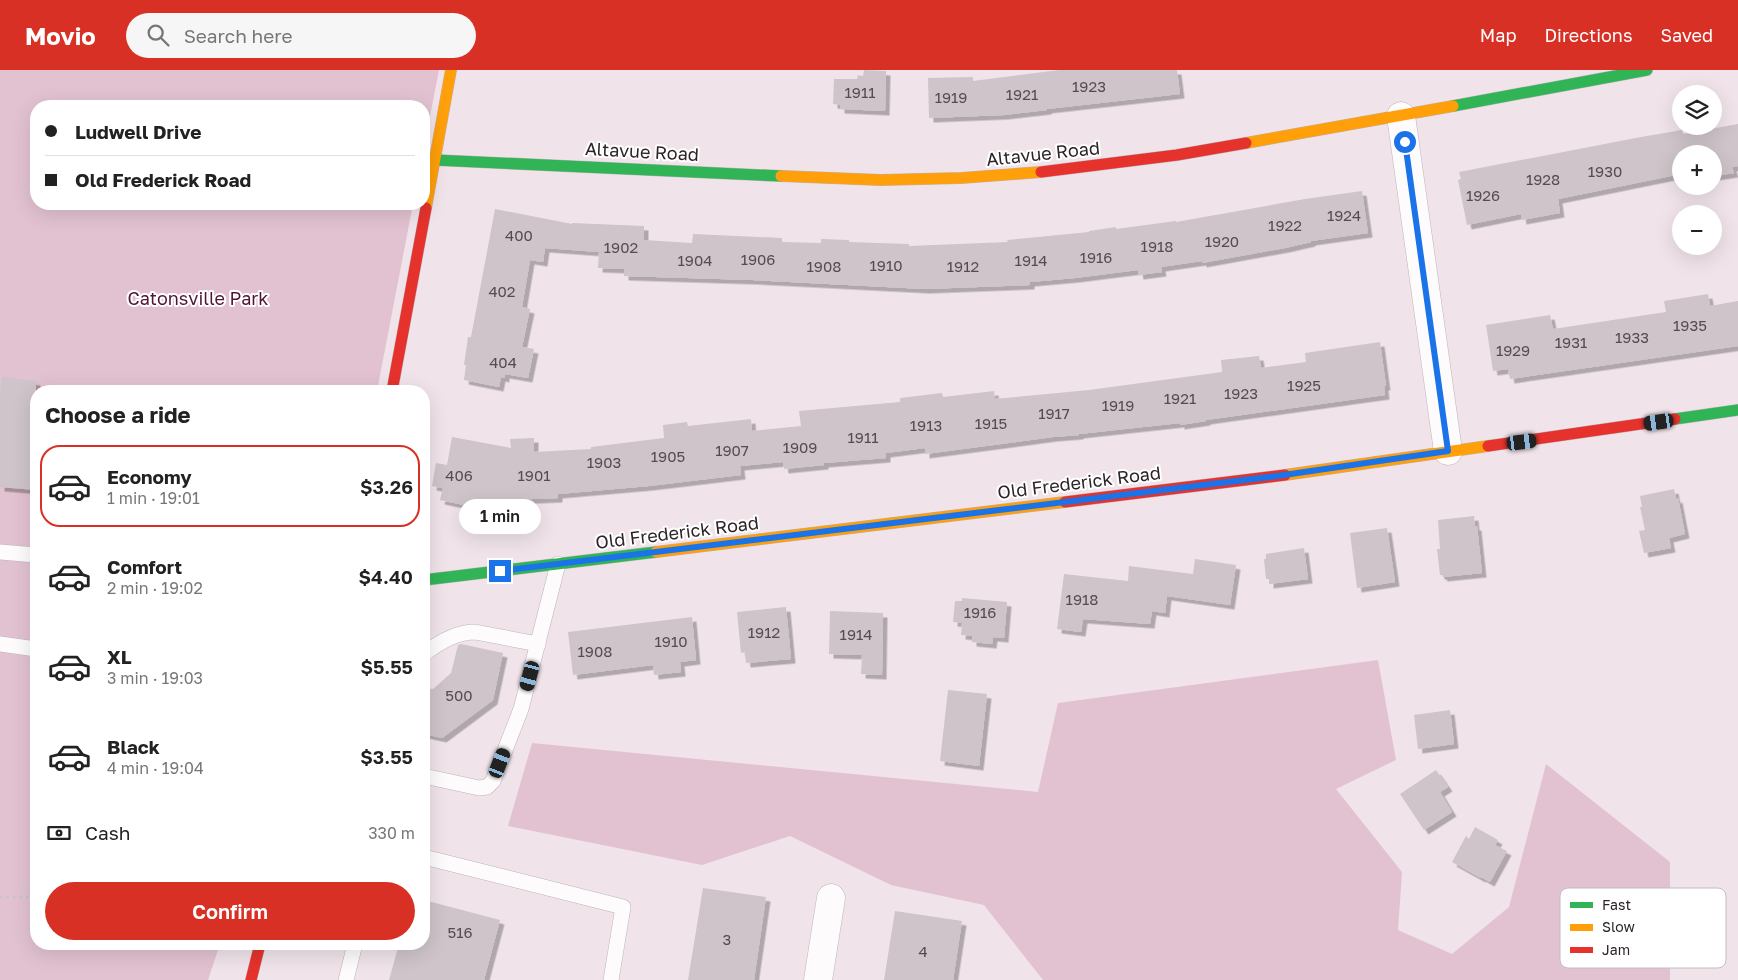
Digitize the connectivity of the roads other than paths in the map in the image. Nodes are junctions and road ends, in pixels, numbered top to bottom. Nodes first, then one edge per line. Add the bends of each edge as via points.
1 (451, 70) edge
2 (1647, 70) edge
3 (1401, 116) junction
4 (435, 160) junction
5 (430, 187) edge
6 (426, 210) edge
7 (393, 385) edge
8 (1738, 410) edge
9 (1448, 451) junction
10 (0, 552) edge
11 (30, 554) edge
12 (558, 564) junction
13 (430, 579) edge
14 (0, 644) edge
15 (538, 644) junction
16 (30, 648) edge
17 (430, 650) edge
18 (430, 777) edge
19 (430, 858) edge
20 (831, 898) dead end
21 (258, 950) edge
22 (354, 950) edge
23 (251, 980) edge
24 (346, 980) edge
25 (610, 980) edge
26 (818, 980) edge

1 - 4 street
2 - 3 street, Altavue Road
3 - 4 street, Altavue Road via 1177,154 1052,171 960,178 880,180
3 - 9 street
4 - 5 street
6 - 7 street
8 - 9 street, Old Frederick Road
9 - 12 street, Old Frederick Road via 1277,476
10 - 11 lane
12 - 13 street, Old Frederick Road
12 - 15 lane
14 - 16 lane
15 - 17 lane via 466,632
15 - 18 lane via 521,709 493,782 488,787 479,788
19 - 25 lane via 624,907
20 - 26 street
21 - 23 street
22 - 24 lane

